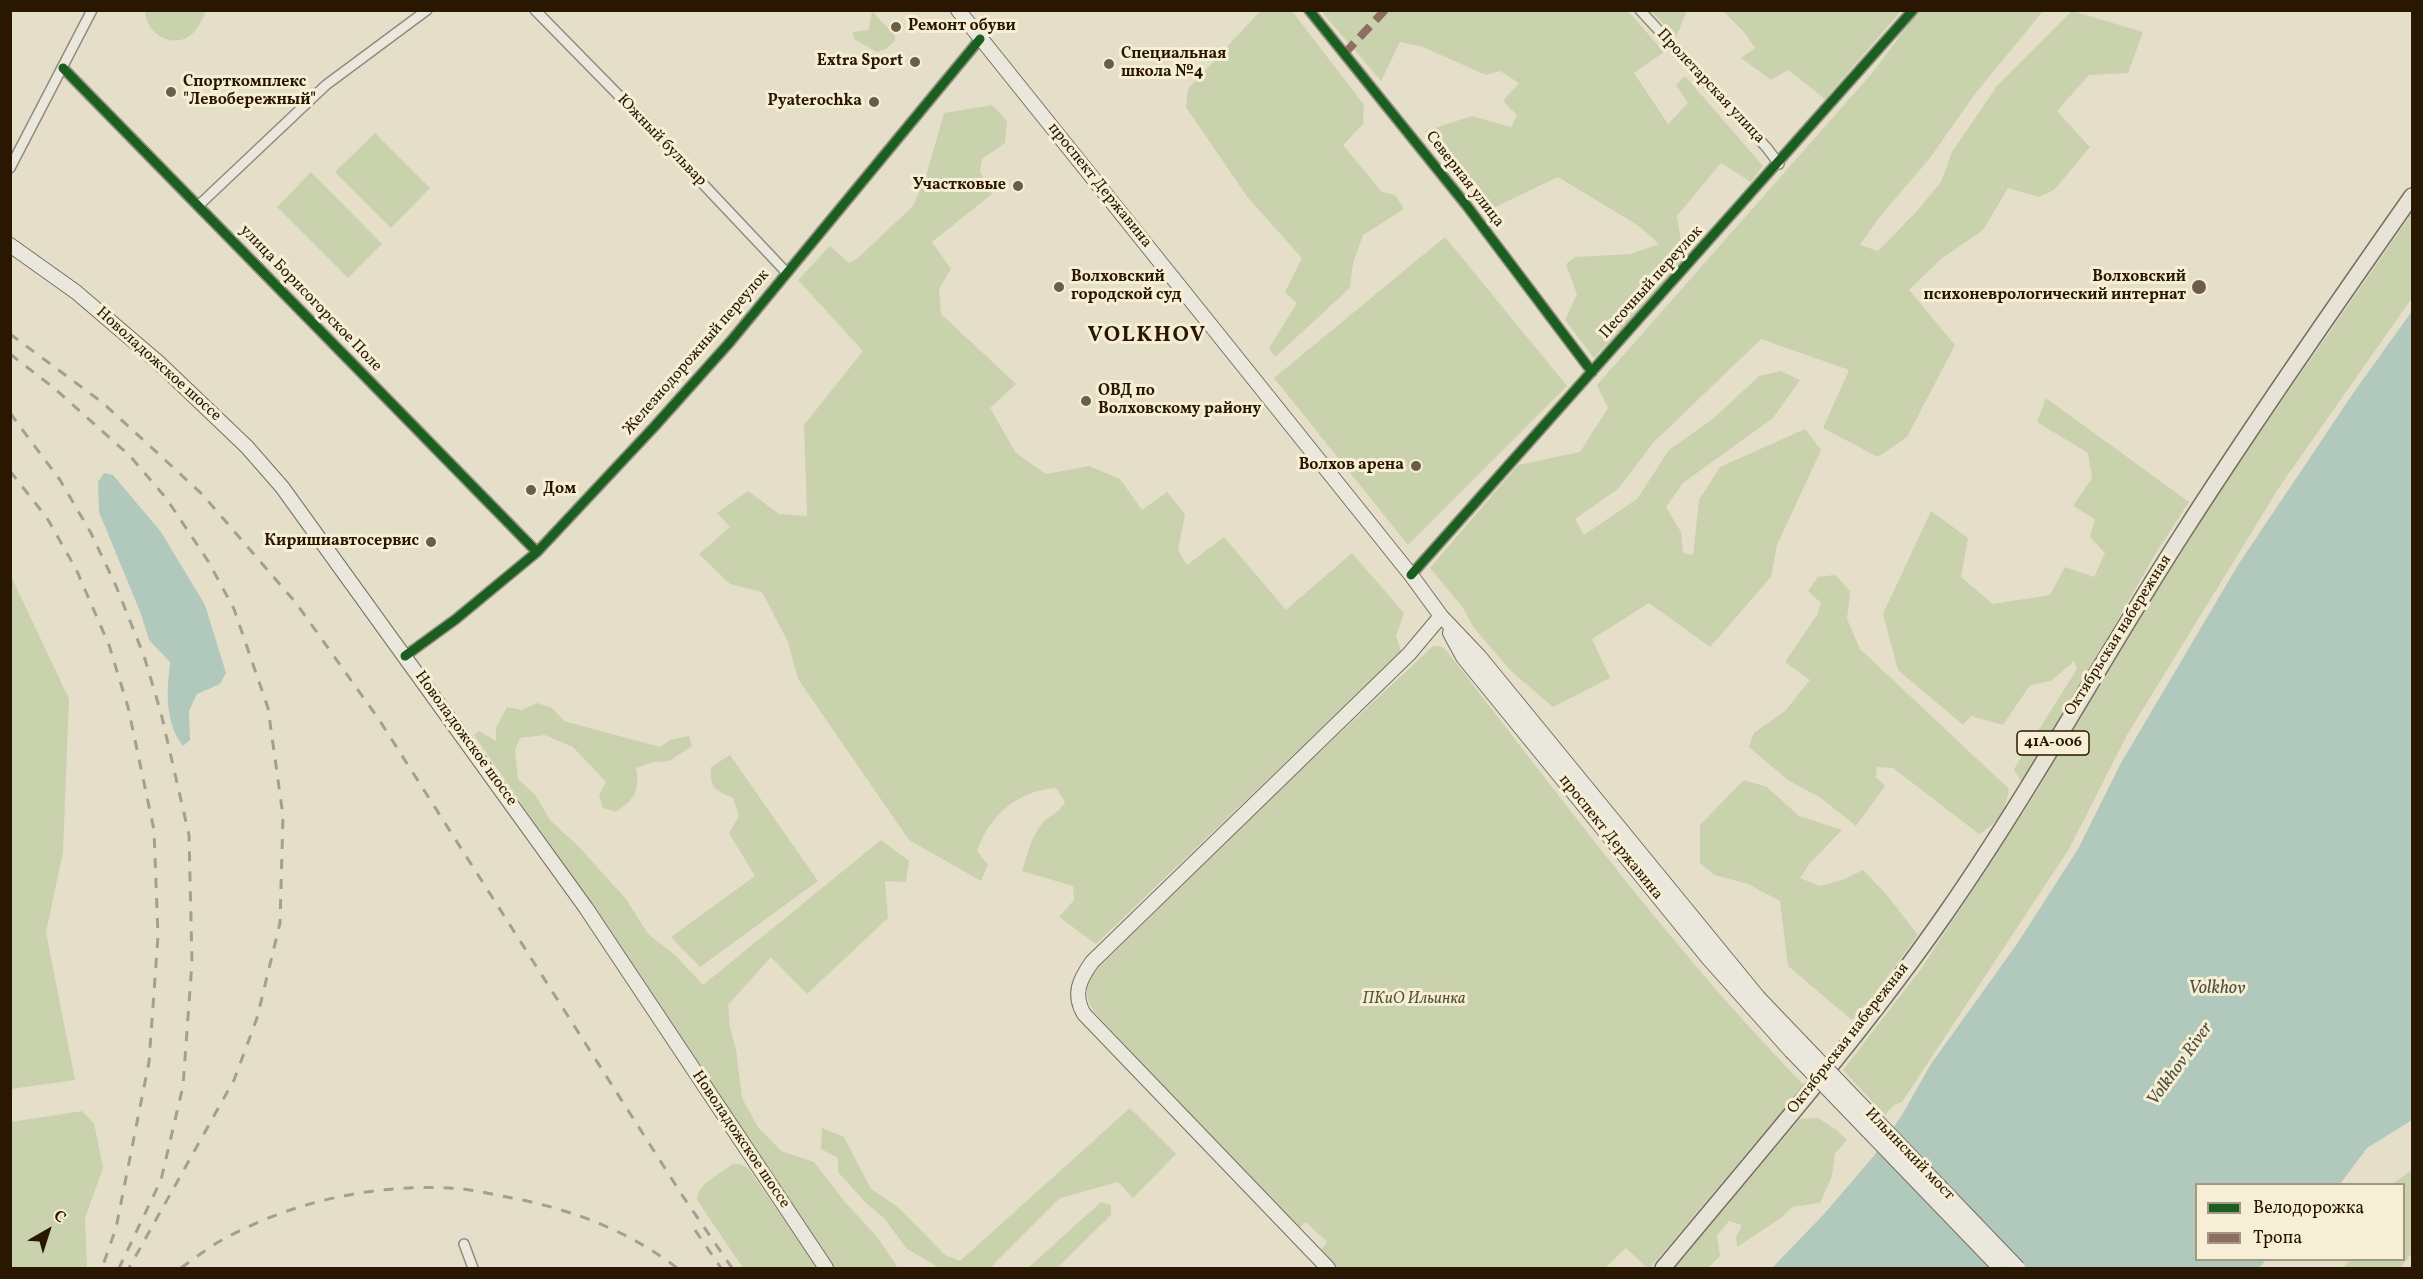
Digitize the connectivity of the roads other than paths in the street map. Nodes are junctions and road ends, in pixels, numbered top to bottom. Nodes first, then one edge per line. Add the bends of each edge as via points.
1 (92, 10) edge
2 (427, 10) edge
3 (535, 10) edge
4 (958, 10) edge
5 (1309, 10) edge
6 (1640, 10) edge
7 (1913, 10) edge
8 (980, 39) junction
9 (63, 68) junction
10 (1779, 164) junction
11 (10, 168) edge
12 (2412, 196) edge
13 (198, 206) junction
14 (10, 245) edge
15 (787, 273) junction
16 (1592, 372) junction
17 (537, 552) junction
18 (1411, 575) junction
19 (1441, 616) junction
20 (405, 656) junction
21 (1796, 1047) junction
22 (464, 1244) dead end
23 (473, 1269) edge
24 (826, 1269) edge
25 (1328, 1269) edge
26 (1663, 1269) edge
27 (2000, 1269) edge
28 (2018, 1269) edge

1 - 9 street
2 - 13 street via 326,85
3 - 15 street, Южный бульвар
4 - 8 main road, проспект Державина
5 - 16 street, Северная улица via 1467,206
6 - 10 street, Пролетарская улица
7 - 10 street, Песочный переулок
8 - 15 street, Железнодорожный переулок
8 - 18 main road, проспект Державина
9 - 11 street
9 - 13 street, улица Борисогорское Поле
10 - 16 street, Песочный переулок
12 - 26 main road, Октябрьская набережная / 41А-006 via 2182,533 1947,911 1887,994
13 - 17 street, улица Борисогорское Поле
14 - 20 main road, Новоладожское шоссе via 76,292 158,362 247,447 282,487
15 - 17 street, Железнодорожный переулок via 654,427
16 - 18 street, Песочный переулок
17 - 20 street, Железнодорожный переулок
18 - 19 main road, проспект Державина
19 - 21 main road, проспект Державина via 1479,656
19 - 25 main road via 1409,654 1092,962 1079,980 1077,999 1084,1014
20 - 24 main road, Новоладожское шоссе via 586,908
21 - 27 main road, Ильинский мост, bridge
21 - 28 main road, Ильинский мост, bridge
22 - 23 street

